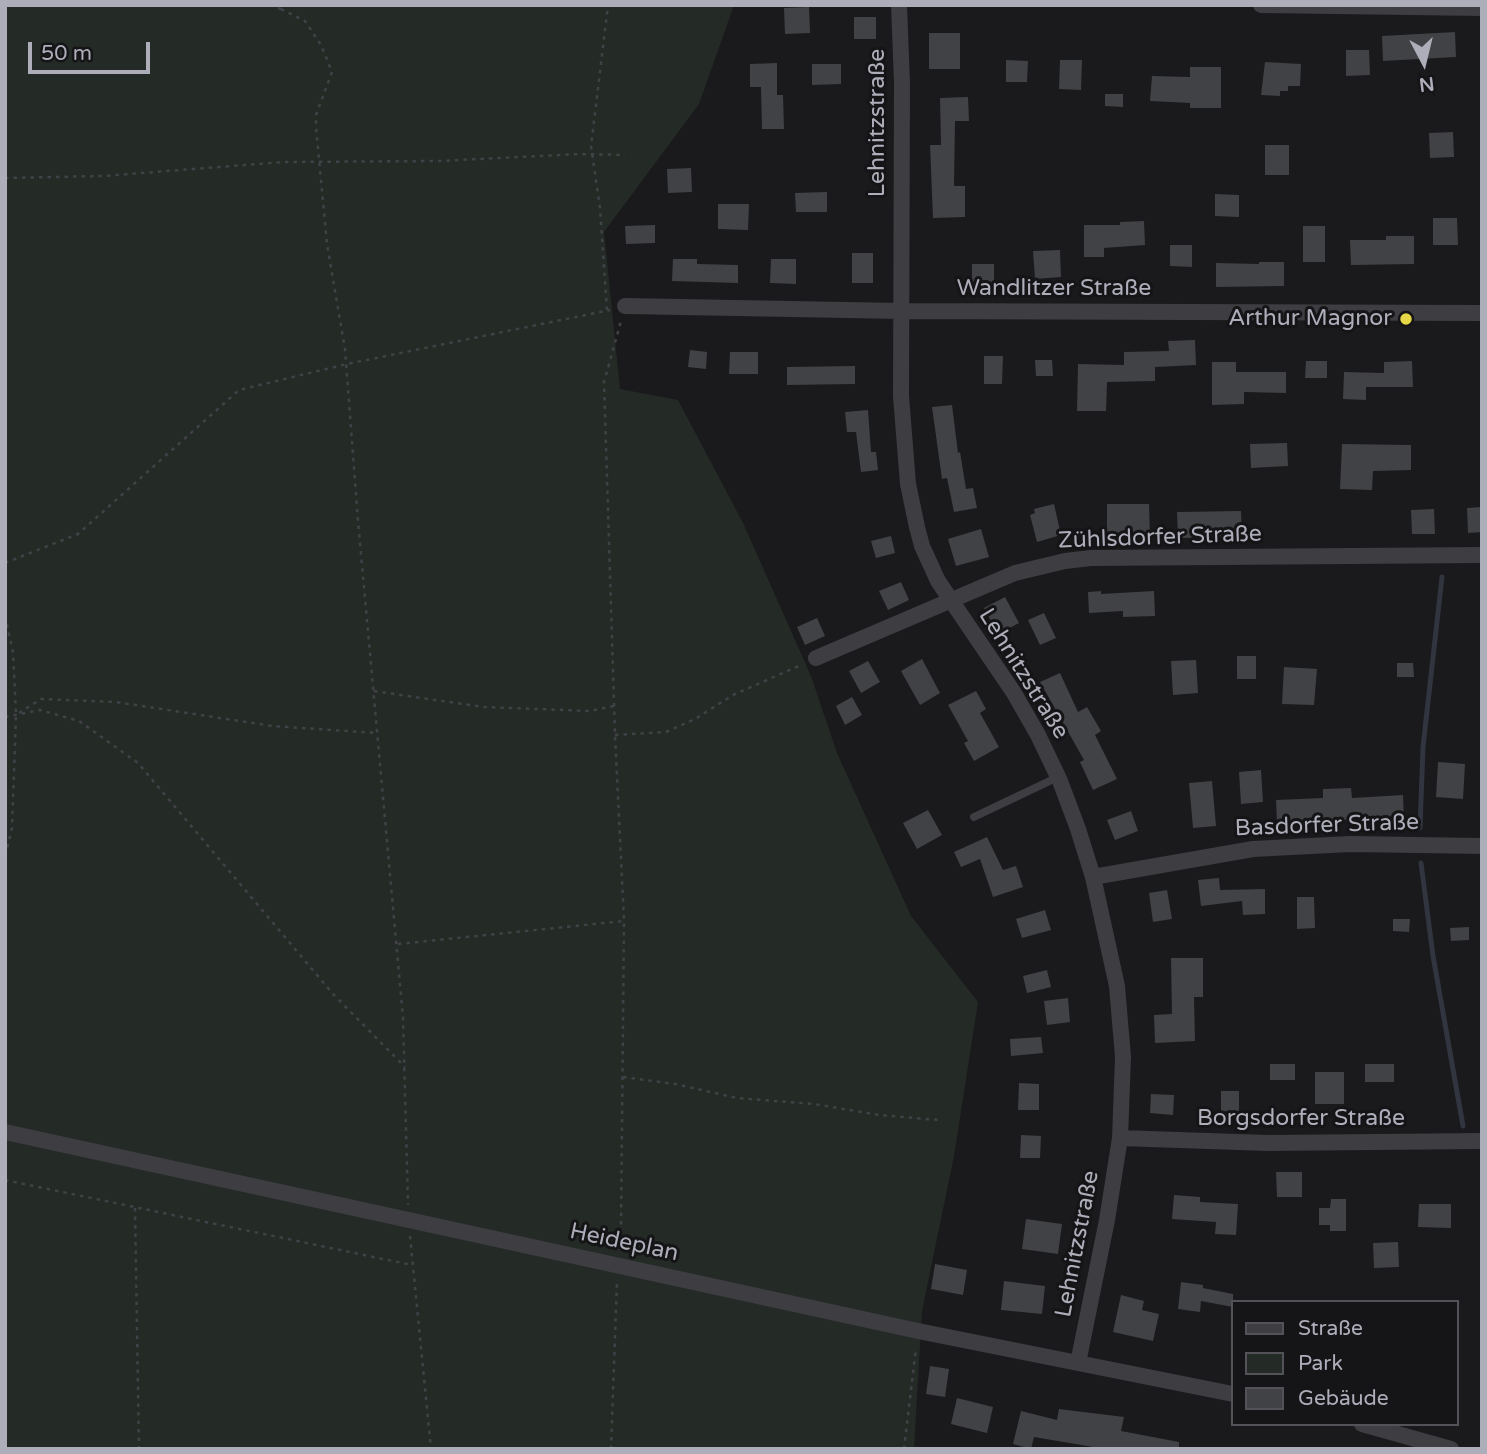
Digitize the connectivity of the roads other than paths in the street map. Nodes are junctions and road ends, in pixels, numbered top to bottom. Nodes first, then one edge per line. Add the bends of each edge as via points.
1 (899, 5) edge
2 (1261, 5) edge
3 (1482, 8) edge
4 (625, 306) road end
5 (901, 310) junction
6 (1482, 313) edge
7 (1482, 555) edge
8 (949, 599) junction
9 (816, 659) road end
10 (1058, 778) junction
11 (974, 817) dead end
12 (1482, 846) edge
13 (1093, 877) junction
14 (5, 1132) edge
15 (1120, 1138) junction
16 (1482, 1141) edge
17 (1078, 1363) junction
18 (1232, 1394) edge
19 (1369, 1426) edge
20 (1451, 1449) edge

1 - 5 street, Lehnitzstraße
2 - 3 street
4 - 5 street, Wandlitzer Straße
5 - 6 street, Wandlitzer Straße
5 - 8 street, Lehnitzstraße via 908,484 922,546
7 - 8 street, Zühlsdorfer Straße via 1091,558 1039,566
8 - 9 street, Zühlsdorfer Straße
8 - 10 street, Lehnitzstraße via 1014,693
10 - 11 lane
10 - 13 street, Lehnitzstraße
12 - 13 street, Basdorfer Straße via 1350,844 1253,849
13 - 15 street, Lehnitzstraße via 1119,1007
14 - 17 street, Heideplan
15 - 16 street, Borgsdorfer Straße via 1322,1144
15 - 17 street, Lehnitzstraße
17 - 18 street, Heideplan
19 - 20 street

